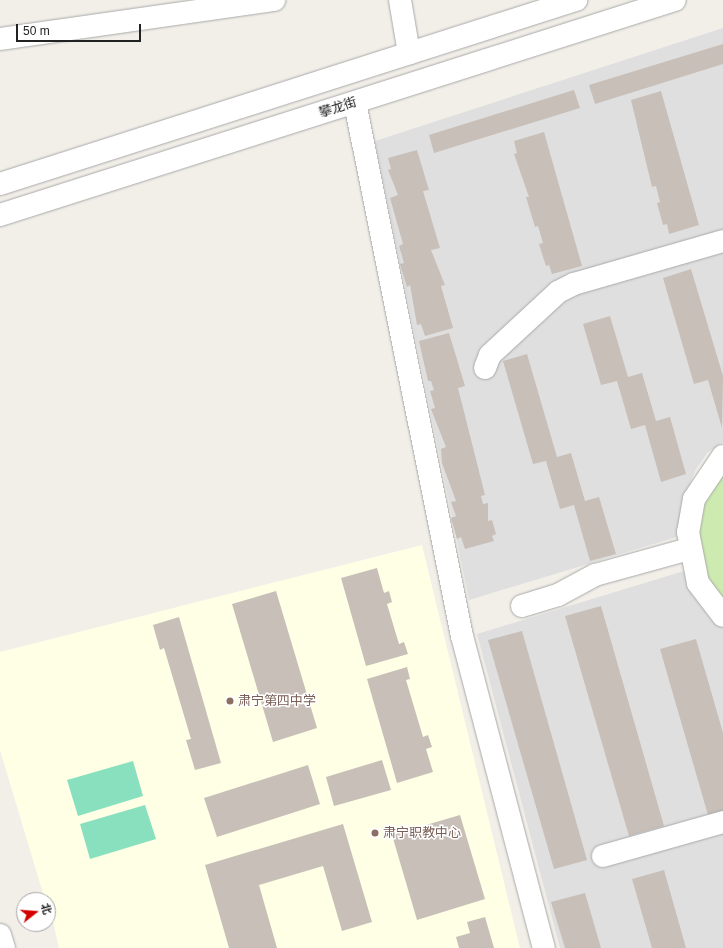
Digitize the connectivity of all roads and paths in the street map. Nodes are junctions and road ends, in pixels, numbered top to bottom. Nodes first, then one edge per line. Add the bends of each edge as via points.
1 (274, 0) edge
2 (400, 0) edge
3 (576, 0) edge
4 (675, 0) edge
5 (0, 39) edge
6 (409, 53) junction
7 (355, 102) junction
8 (0, 184) edge
9 (0, 215) edge
10 (723, 241) edge
11 (485, 368) dead end
12 (723, 456) edge
13 (689, 549) junction
14 (522, 606) dead end
15 (723, 616) edge
16 (723, 822) edge
17 (602, 856) dead end
18 (0, 935) edge
19 (4, 948) edge
20 (544, 948) edge

1 - 5 street
2 - 6 street
3 - 6 street
4 - 7 street, 攀龙街
6 - 8 street
7 - 9 street, 攀龙街
7 - 20 street via 462,636
10 - 11 street via 574,284 558,292 490,355
12 - 13 street via 694,498
13 - 14 street via 595,575 558,595
13 - 15 street via 698,583
16 - 17 street
18 - 19 street

